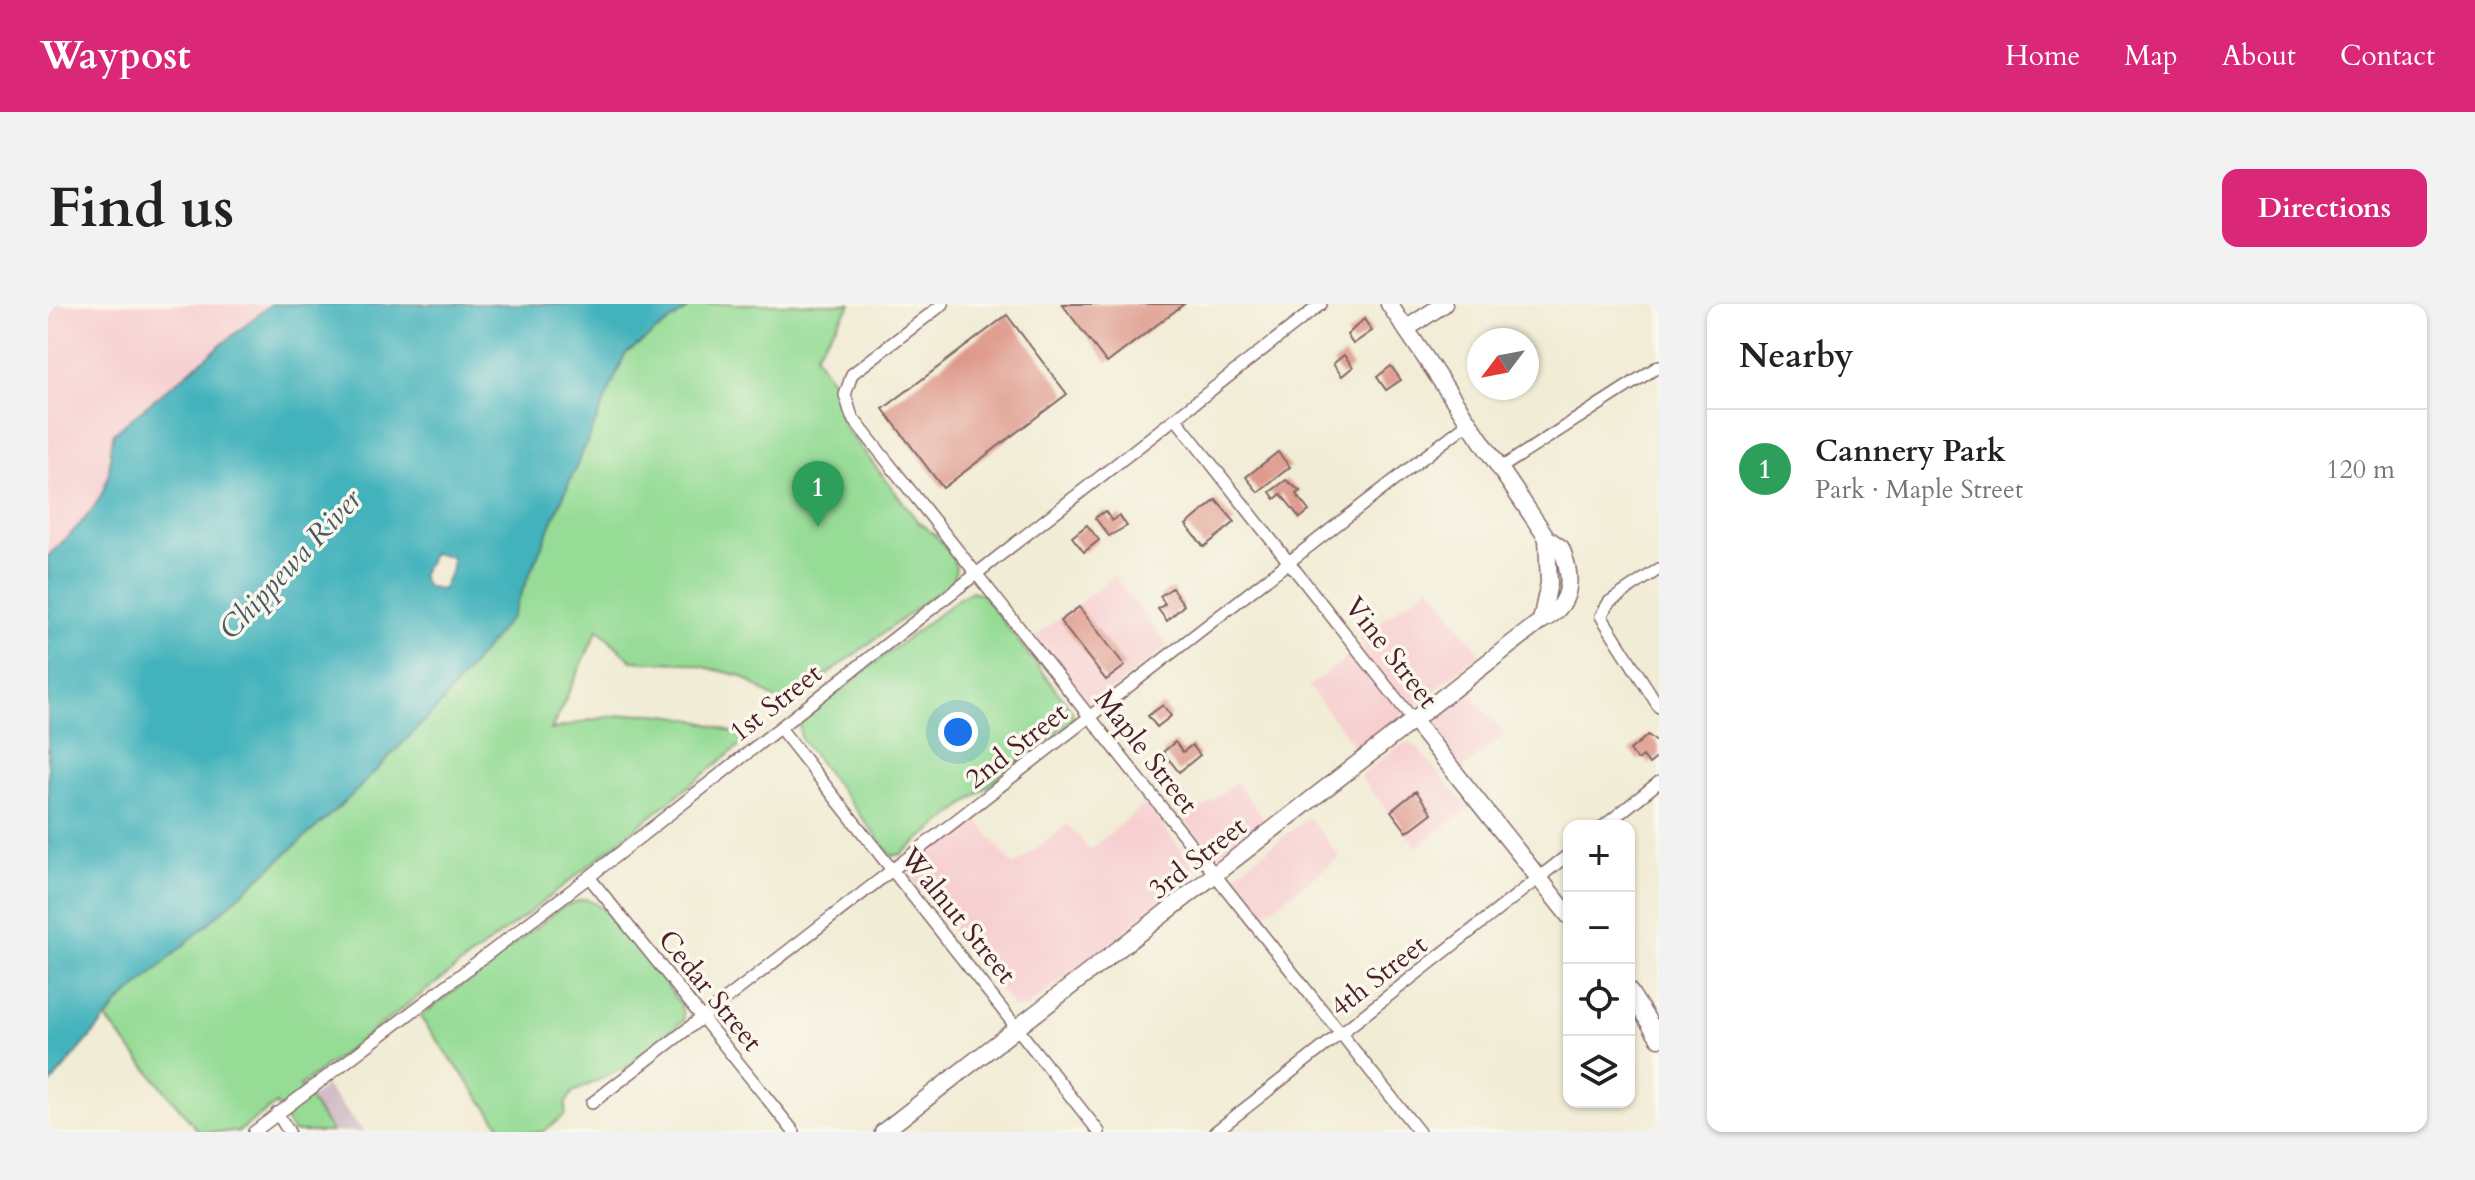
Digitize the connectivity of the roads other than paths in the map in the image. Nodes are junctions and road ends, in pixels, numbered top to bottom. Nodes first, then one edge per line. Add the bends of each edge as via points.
1 (943, 304) edge
2 (1321, 304) edge
3 (1389, 304) edge
4 (1444, 304) edge
5 (1406, 329) junction
6 (1659, 366) edge
7 (1176, 419) junction
8 (1468, 423) junction
9 (1499, 469) junction
10 (1547, 538) junction
11 (1290, 562) junction
12 (1659, 569) edge
13 (976, 573) junction
14 (1541, 621) junction
15 (1659, 707) edge
16 (1091, 718) junction
17 (1414, 721) junction
18 (780, 728) junction
19 (1659, 782) edge
20 (1612, 820) edge
21 (1563, 859) edge
22 (893, 871) junction
23 (589, 877) junction
24 (1214, 877) junction
25 (1538, 878) junction
26 (1563, 909) edge
27 (1635, 1000) edge
28 (704, 1020) junction
29 (1019, 1028) junction
30 (1341, 1035) junction
31 (1659, 1038) edge
32 (592, 1103) dead end
33 (277, 1113) junction
34 (254, 1132) edge
35 (289, 1132) edge
36 (794, 1132) edge
37 (883, 1132) edge
38 (1099, 1132) edge
39 (1215, 1132) edge
40 (1419, 1132) edge

1 - 13 street, Maple Street via 852,374 845,395 852,417
2 - 7 street, 1st Street
3 - 5 main road
4 - 5 main road
5 - 8 main road
6 - 9 street
7 - 11 street, Vine Street
7 - 13 street, 1st Street
8 - 9 main road
8 - 11 street, 2nd Street
9 - 10 main road
10 - 14 main road via 1549,583
10 - 14 main road, 3rd Street via 1561,548 1568,584 1557,613
11 - 16 street, 2nd Street
11 - 17 street, Vine Street
12 - 15 street via 1602,610 1603,624
13 - 16 street, Maple Street
13 - 18 street, 1st Street
14 - 17 main road, 3rd Street
16 - 22 street, 2nd Street
16 - 24 street, Maple Street
17 - 24 main road, 3rd Street
17 - 25 main road, Vine Street
18 - 22 street, Walnut Street
18 - 23 street, 1st Street
19 - 20 street
21 - 25 street, 4th Street
22 - 28 street, 2nd Street
22 - 29 street, Walnut Street
23 - 28 street, Cedar Street
23 - 33 street, 1st Street
24 - 29 main road, 3rd Street
24 - 30 street, Maple Street
25 - 26 main road, Vine Street
25 - 30 street, 4th Street
27 - 31 main road
28 - 32 street, 2nd Street
28 - 36 street, Cedar Street
29 - 37 main road, 3rd Street
29 - 38 street, Walnut Street
30 - 39 street, 4th Street
30 - 40 street, Maple Street
33 - 34 street, 1st Street
33 - 35 street

